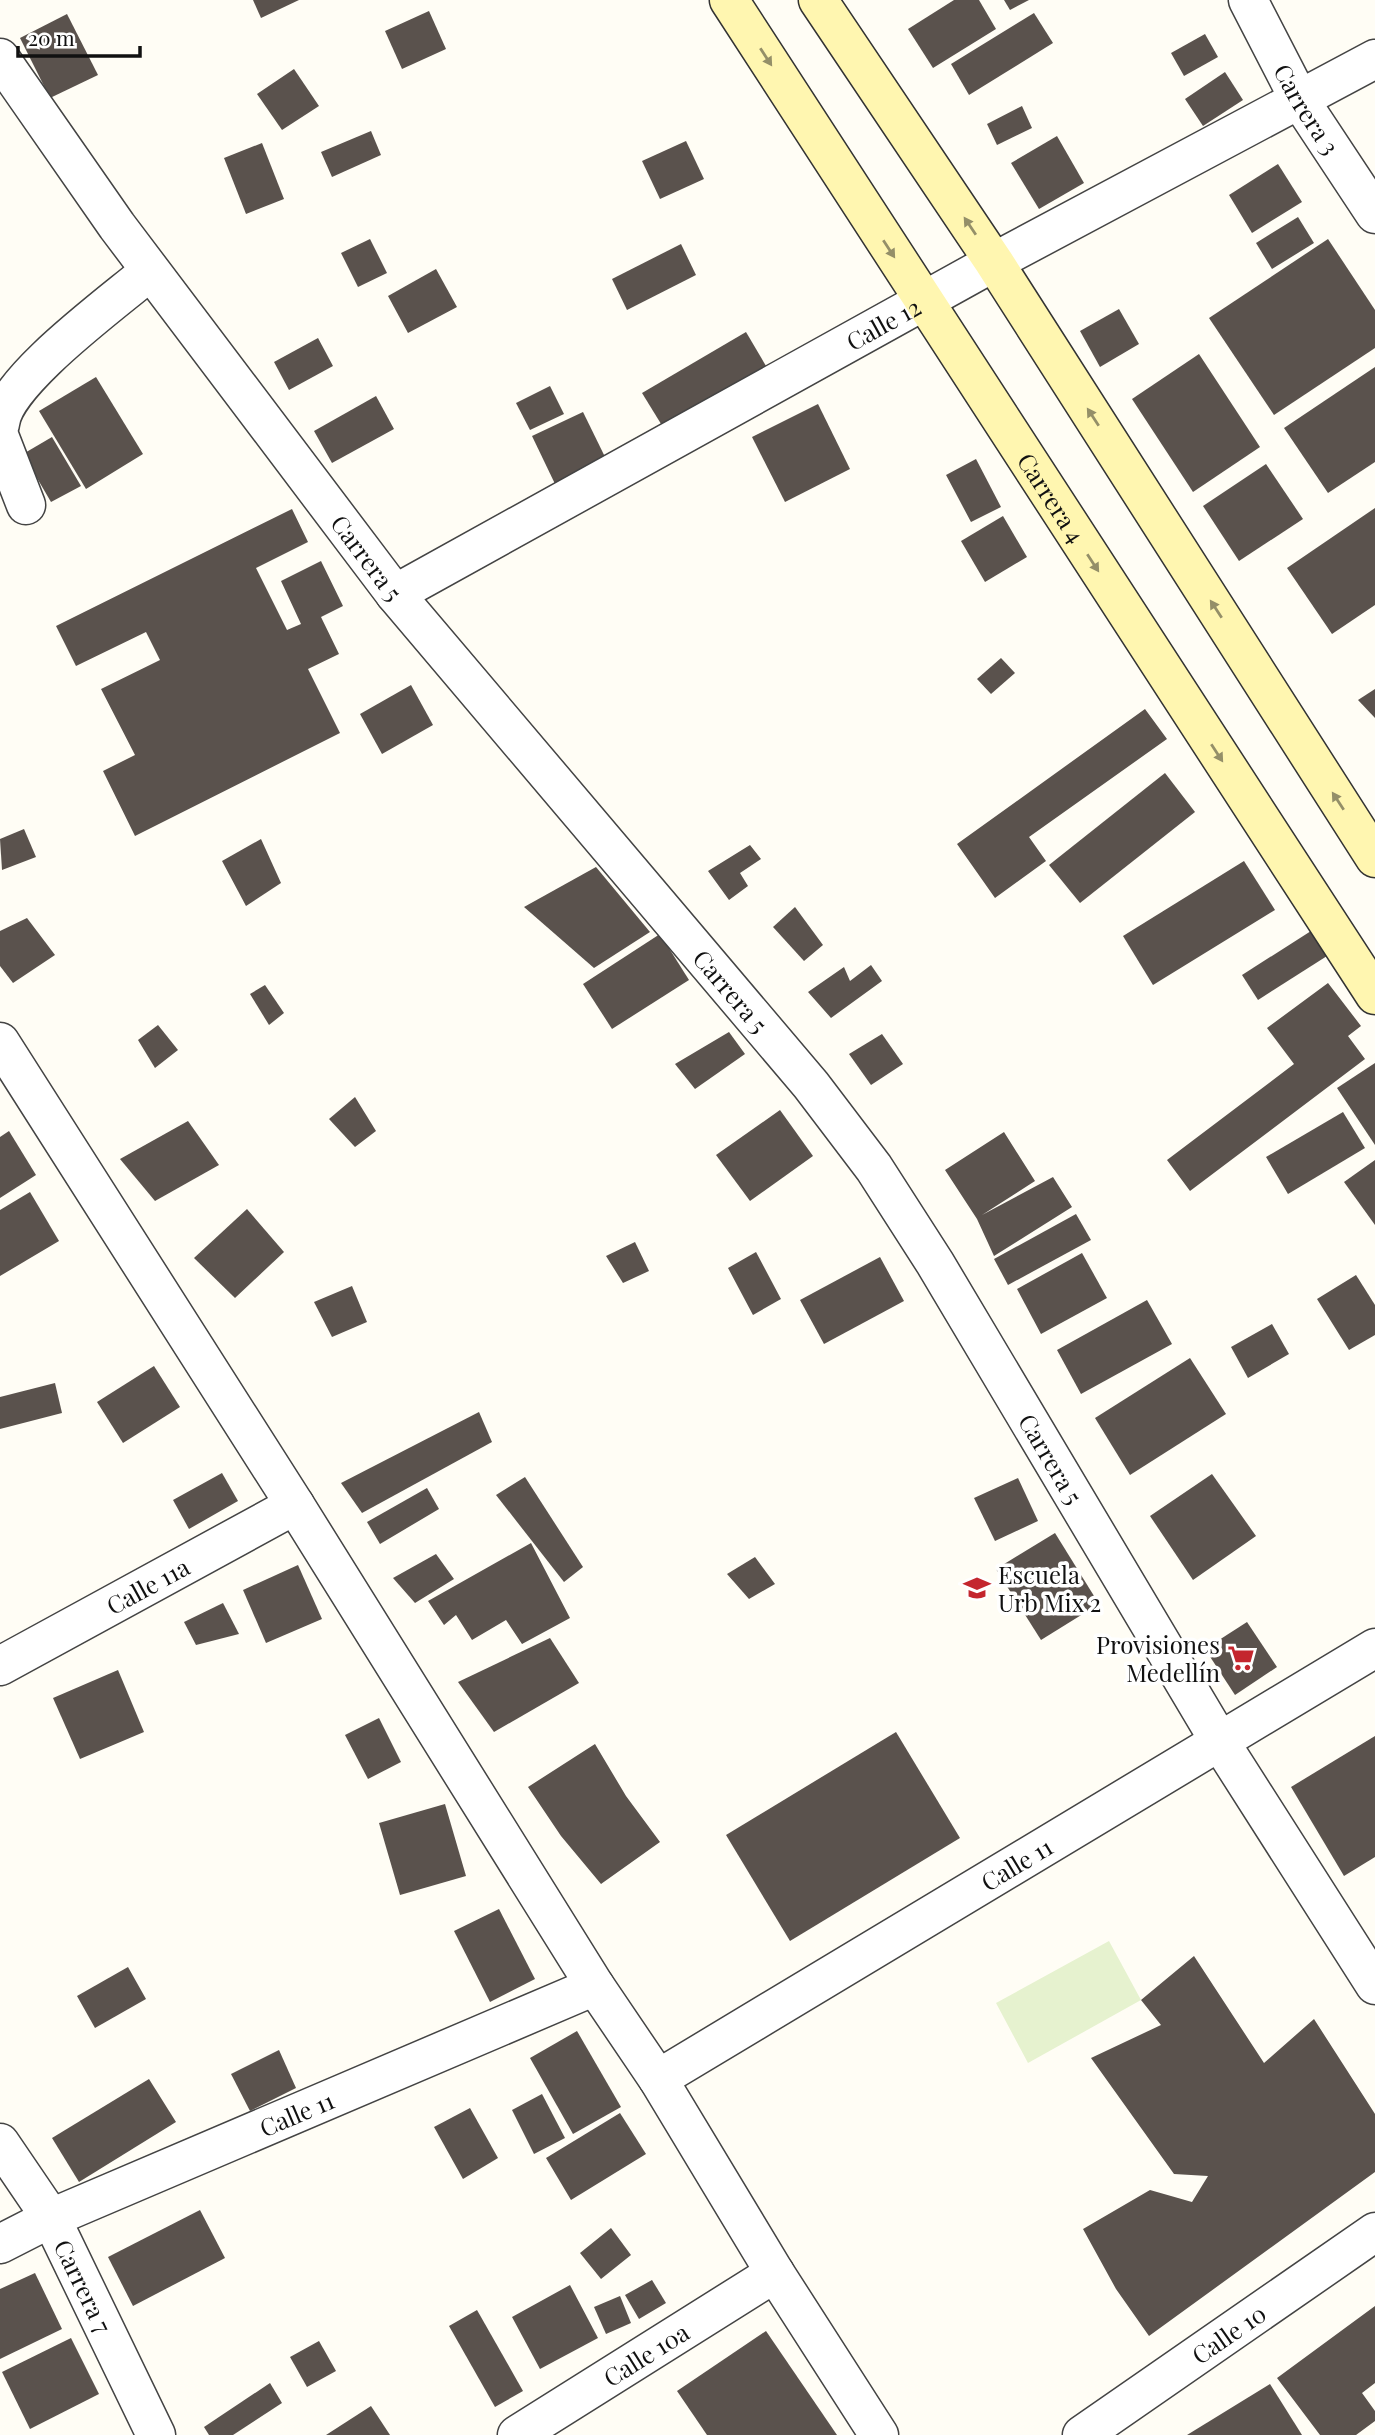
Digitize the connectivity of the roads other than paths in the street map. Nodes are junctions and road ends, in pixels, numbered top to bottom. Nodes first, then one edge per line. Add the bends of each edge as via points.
1 (729, 0) edge
2 (818, 0) edge
3 (1248, 0) edge
4 (0, 58) edge
5 (1375, 59) edge
6 (1299, 100) junction
7 (1375, 214) edge
8 (994, 262) junction
9 (150, 271) junction
10 (924, 303) junction
11 (0, 424) edge
12 (0, 438) edge
13 (26, 505) dead end
14 (395, 594) junction
15 (1375, 858) edge
16 (1375, 995) edge
17 (0, 1042) edge
18 (295, 1505) junction
19 (1375, 1648) edge
20 (0, 1666) edge
21 (1220, 1742) junction
22 (1375, 1985) edge
23 (595, 1986) junction
24 (658, 2079) junction
25 (0, 2143) edge
26 (51, 2218) junction
27 (1375, 2232) edge
28 (0, 2244) edge
29 (775, 2273) junction
30 (156, 2435) edge
31 (517, 2435) edge
32 (879, 2435) edge
33 (1083, 2435) edge

1 -> 10 street, Carrera 4
8 -> 2 street
3 - 6 street, Carrera 3
4 - 9 street, Carrera 5
5 - 6 street, Calle 12
6 - 7 street, Carrera 3
6 - 8 street, Calle 12
8 - 10 street, Calle 12
15 -> 8 street
9 - 11 street via 23,380 1,412
9 - 14 street, Carrera 5
10 - 14 street, Calle 12
10 -> 16 street, Carrera 4
12 - 13 street
14 - 21 street, Carrera 5 via 811,1085 874,1168
17 - 18 street
18 - 20 street, Calle 11a
18 - 23 street
19 - 21 street, Calle 11
21 - 22 street, Carrera 5
21 - 24 street, Calle 11
23 - 24 street
23 - 26 street, Calle 11
24 - 29 street
25 - 26 street, Carrera 7
26 - 28 street, Calle 11
26 - 30 street, Carrera 7
27 - 33 street, Calle 10
29 - 31 street, Calle 10a
29 - 32 street

